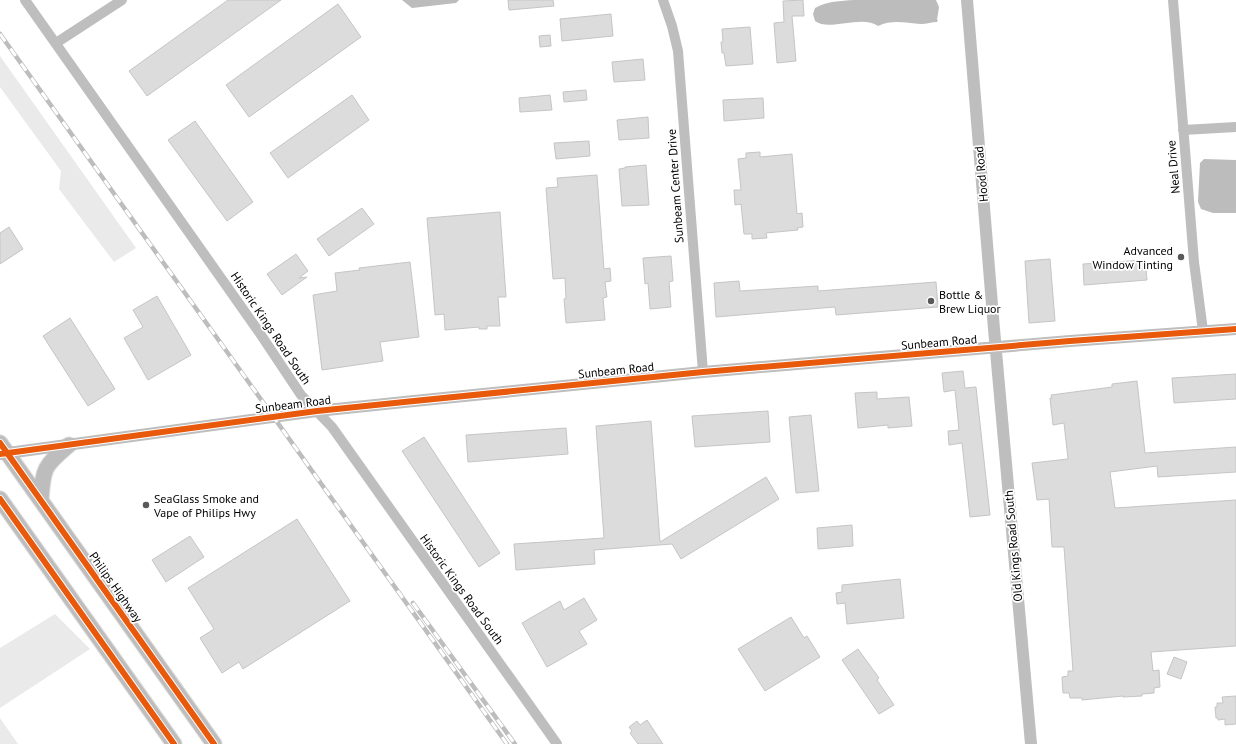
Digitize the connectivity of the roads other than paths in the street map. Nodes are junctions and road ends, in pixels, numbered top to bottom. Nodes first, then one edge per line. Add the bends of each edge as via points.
1 (25, 0) edge
2 (122, 0) edge
3 (664, 0) edge
4 (967, 0) edge
5 (1172, 0) edge
6 (56, 43) junction
7 (1236, 127) edge
8 (1183, 130) junction
9 (1236, 329) edge
10 (1203, 331) junction
11 (996, 348) junction
12 (703, 372) junction
13 (317, 411) junction
14 (69, 445) junction
15 (2, 450) edge
16 (0, 499) edge
17 (41, 500) junction
18 (174, 744) edge
19 (214, 744) edge
20 (557, 744) edge
21 (1031, 744) edge

1 - 6 street, Historic Kings Road South
2 - 6 street
3 - 12 street, Sunbeam Center Drive via 678,51
4 - 11 street, Hood Road
5 - 8 street, Neal Drive
6 - 13 street, Historic Kings Road South via 301,395
7 - 8 street
8 - 10 street, Neal Drive via 1194,262
9 - 10 street, Sunbeam Road
10 - 11 street, Sunbeam Road
11 - 12 street, Sunbeam Road
11 - 21 street, Old Kings Road South
12 - 13 street, Sunbeam Road
13 - 14 street, Sunbeam Road
13 - 20 street, Historic Kings Road South via 332,427
14 - 15 street, Sunbeam Road
14 - 17 main road via 51,460 44,470
15 - 17 main road, Philips Highway
16 - 18 main road
17 - 19 main road, Philips Highway

